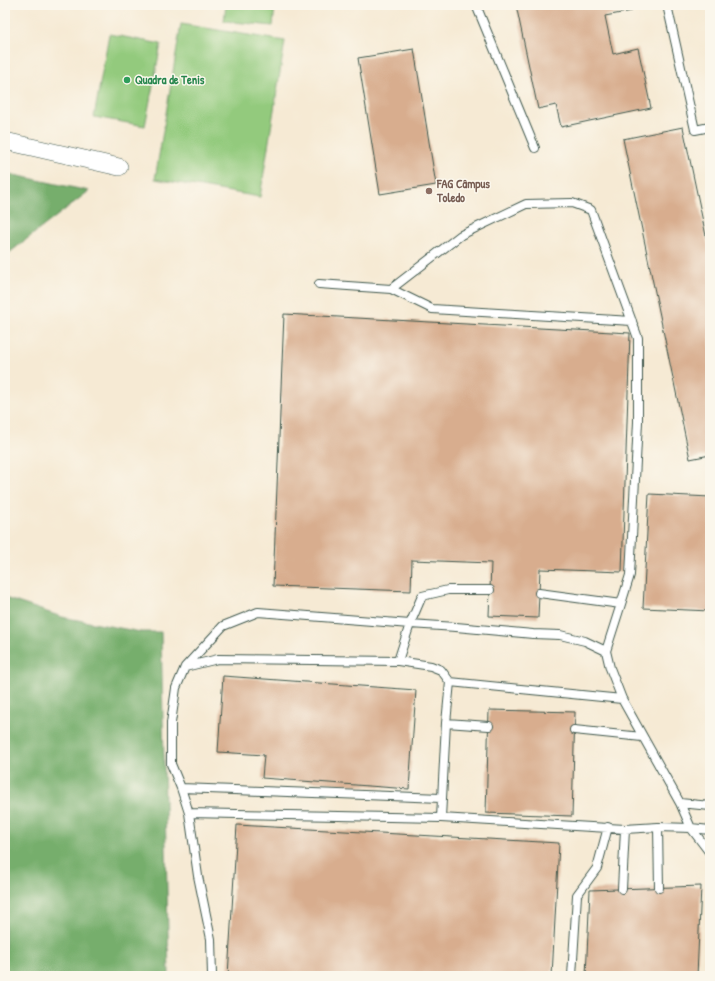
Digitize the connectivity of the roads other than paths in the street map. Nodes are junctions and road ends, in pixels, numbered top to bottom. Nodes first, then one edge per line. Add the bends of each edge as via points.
1 (476, 5) edge
2 (667, 5) edge
3 (710, 127) edge
4 (5, 141) edge
5 (535, 148) dead end
6 (119, 167) dead end
7 (319, 284) dead end
8 (391, 289) junction
9 (632, 321) junction
10 (490, 590) dead end
11 (539, 593) dead end
12 (621, 604) junction
13 (410, 624) junction
14 (606, 651) junction
15 (398, 661) junction
16 (185, 667) junction
17 (450, 682) junction
18 (622, 699) junction
19 (446, 723) junction
20 (489, 726) dead end
21 (574, 730) dead end
22 (642, 737) junction
23 (181, 788) junction
24 (442, 798) junction
25 (680, 803) junction
26 (710, 806) edge
27 (189, 814) junction
28 (441, 818) junction
29 (608, 827) junction
30 (658, 827) junction
31 (625, 828) junction
32 (691, 828) junction
33 (710, 830) edge
34 (710, 853) edge
35 (659, 888) dead end
36 (622, 889) dead end
37 (212, 976) edge
38 (572, 976) edge

1 - 5 lane
2 - 3 lane via 695,130
4 - 6 street
7 - 8 lane
8 - 9 lane via 432,310
8 - 9 lane via 461,235 526,204 572,203 591,210
9 - 12 lane via 638,338 638,422 630,575
10 - 13 lane via 448,590 422,596
11 - 12 lane
12 - 14 lane
13 - 14 lane via 560,635 585,641
13 - 15 lane
13 - 16 lane via 258,612 223,626
14 - 18 lane
15 - 16 lane via 218,659
15 - 17 lane via 418,663 441,670
16 - 23 lane via 176,688 171,723 171,764
17 - 18 lane
17 - 19 lane
18 - 22 lane
19 - 20 lane
19 - 24 lane
21 - 22 lane
22 - 25 lane
23 - 24 lane
23 - 27 lane
24 - 28 lane
25 - 26 lane
25 - 32 lane
27 - 28 lane
27 - 37 lane via 211,939
28 - 29 lane
29 - 31 lane
29 - 38 lane via 597,868 577,895
30 - 31 lane
30 - 32 lane
30 - 35 lane
31 - 36 lane
32 - 33 lane
32 - 34 lane

